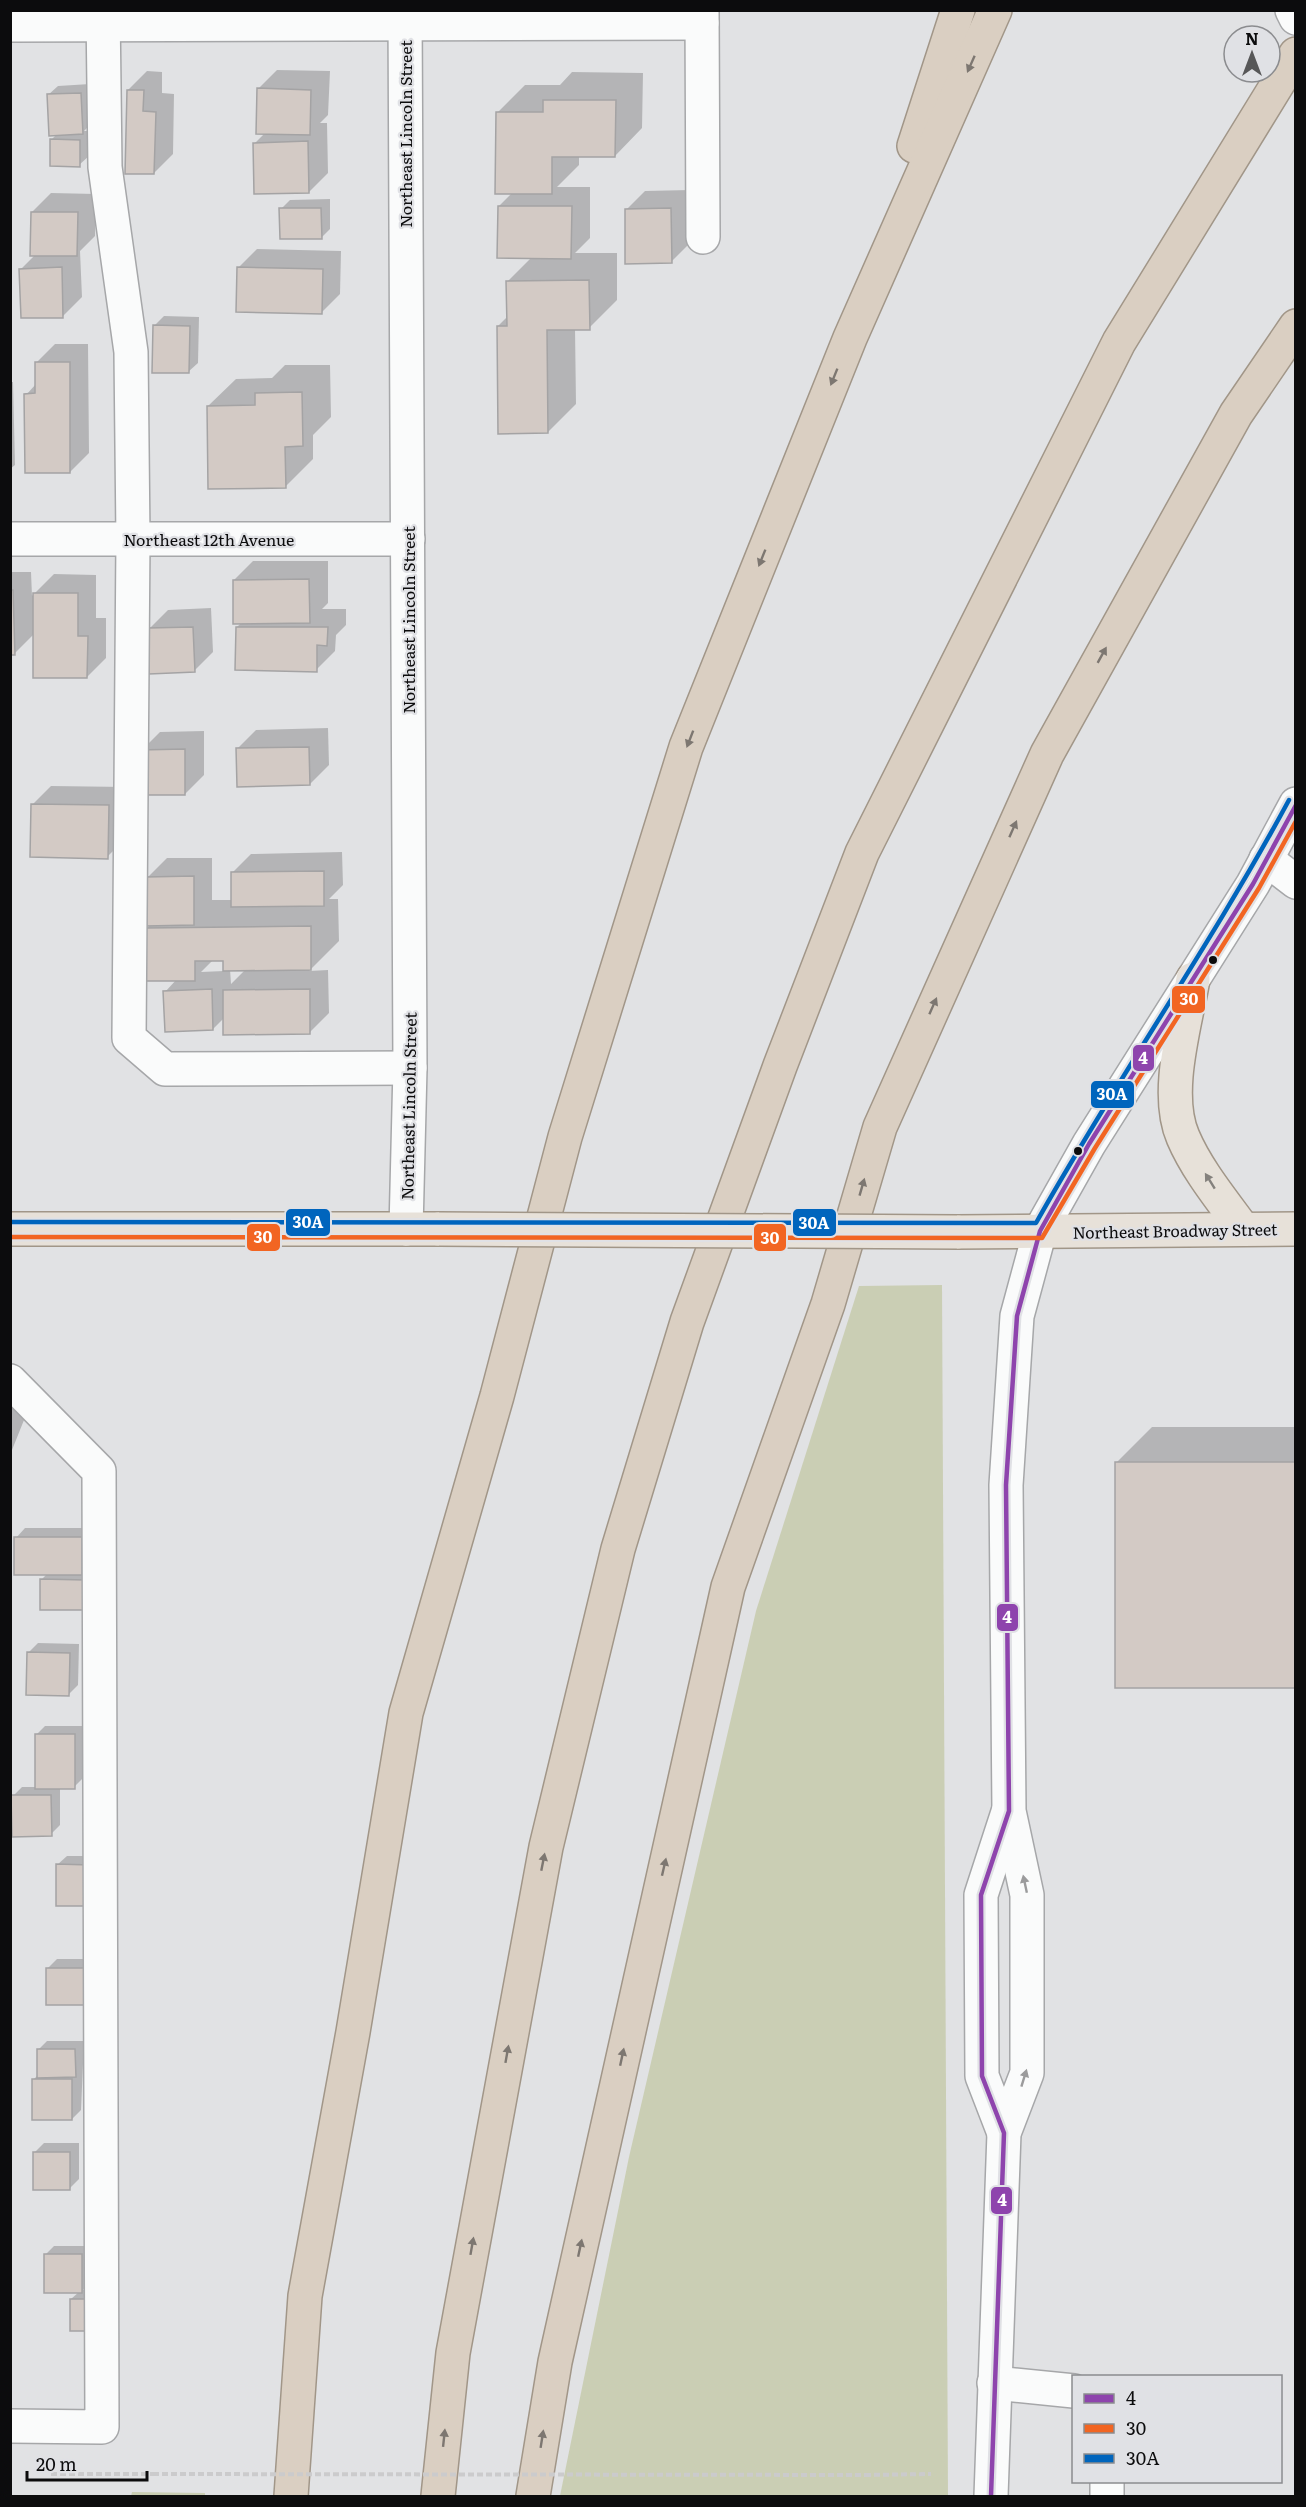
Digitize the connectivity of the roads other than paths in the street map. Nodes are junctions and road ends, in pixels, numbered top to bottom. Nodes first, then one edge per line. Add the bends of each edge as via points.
1 (958, 10) edge
2 (995, 10) edge
3 (1292, 10) edge
4 (404, 17) edge
5 (702, 17) edge
6 (103, 18) edge
7 (1296, 18) edge
8 (10, 25) edge
9 (1296, 54) edge
10 (703, 237) dead end
11 (1296, 326) edge
12 (850, 338) junction
13 (10, 539) edge
14 (133, 539) junction
15 (408, 539) junction
16 (1296, 804) edge
17 (1266, 859) junction
18 (1296, 882) edge
19 (1193, 979) junction
20 (410, 1068) junction
21 (10, 1229) edge
22 (406, 1229) junction
23 (1243, 1229) junction
24 (1296, 1229) edge
25 (1040, 1231) junction
26 (10, 1381) edge
27 (1009, 1811) junction
28 (1004, 2133) junction
29 (994, 2383) junction
30 (1072, 2391) edge
31 (10, 2426) edge
32 (291, 2496) edge
33 (438, 2496) edge
34 (532, 2496) edge
35 (991, 2496) edge

1 - 12 highway
2 -> 12 highway
3 - 7 street
4 - 5 street
4 - 6 street
4 - 15 street, Northeast Lincoln Street
5 - 10 street
6 - 8 street
6 - 14 street via 105,166 131,352
33 -> 9 highway via 453,2353 546,1846 618,1549 687,1322 862,853 1119,342
34 -> 11 highway via 555,2362 728,1587 828,1304 880,1126 1047,754 1236,414
12 -> 32 highway via 686,747 565,1137 497,1396 406,1713 305,2296
13 - 14 street, Northeast 12th Avenue
14 - 15 street, Northeast 12th Avenue
14 - 20 street via 129,1038 165,1069
15 - 20 street, Northeast Lincoln Street
16 - 17 street
17 - 18 street
17 - 19 street
23 -> 19 main road via 1183,1137 1176,1113 1175,1088
19 - 25 street via 1089,1144
20 - 22 street, Northeast Lincoln Street
21 - 22 main road, Northeast Broadway Street
22 - 25 main road, Northeast Broadway Street, bridge
23 - 24 main road, Northeast Broadway Street
23 - 25 main road, Northeast Broadway Street
25 - 27 street via 1017,1316 1006,1485
26 - 31 street via 99,1471 102,2427
28 -> 27 street via 1027,2073 1027,1895
27 - 28 street via 981,1895 982,2076
28 - 29 street
29 - 30 street
29 - 35 street

